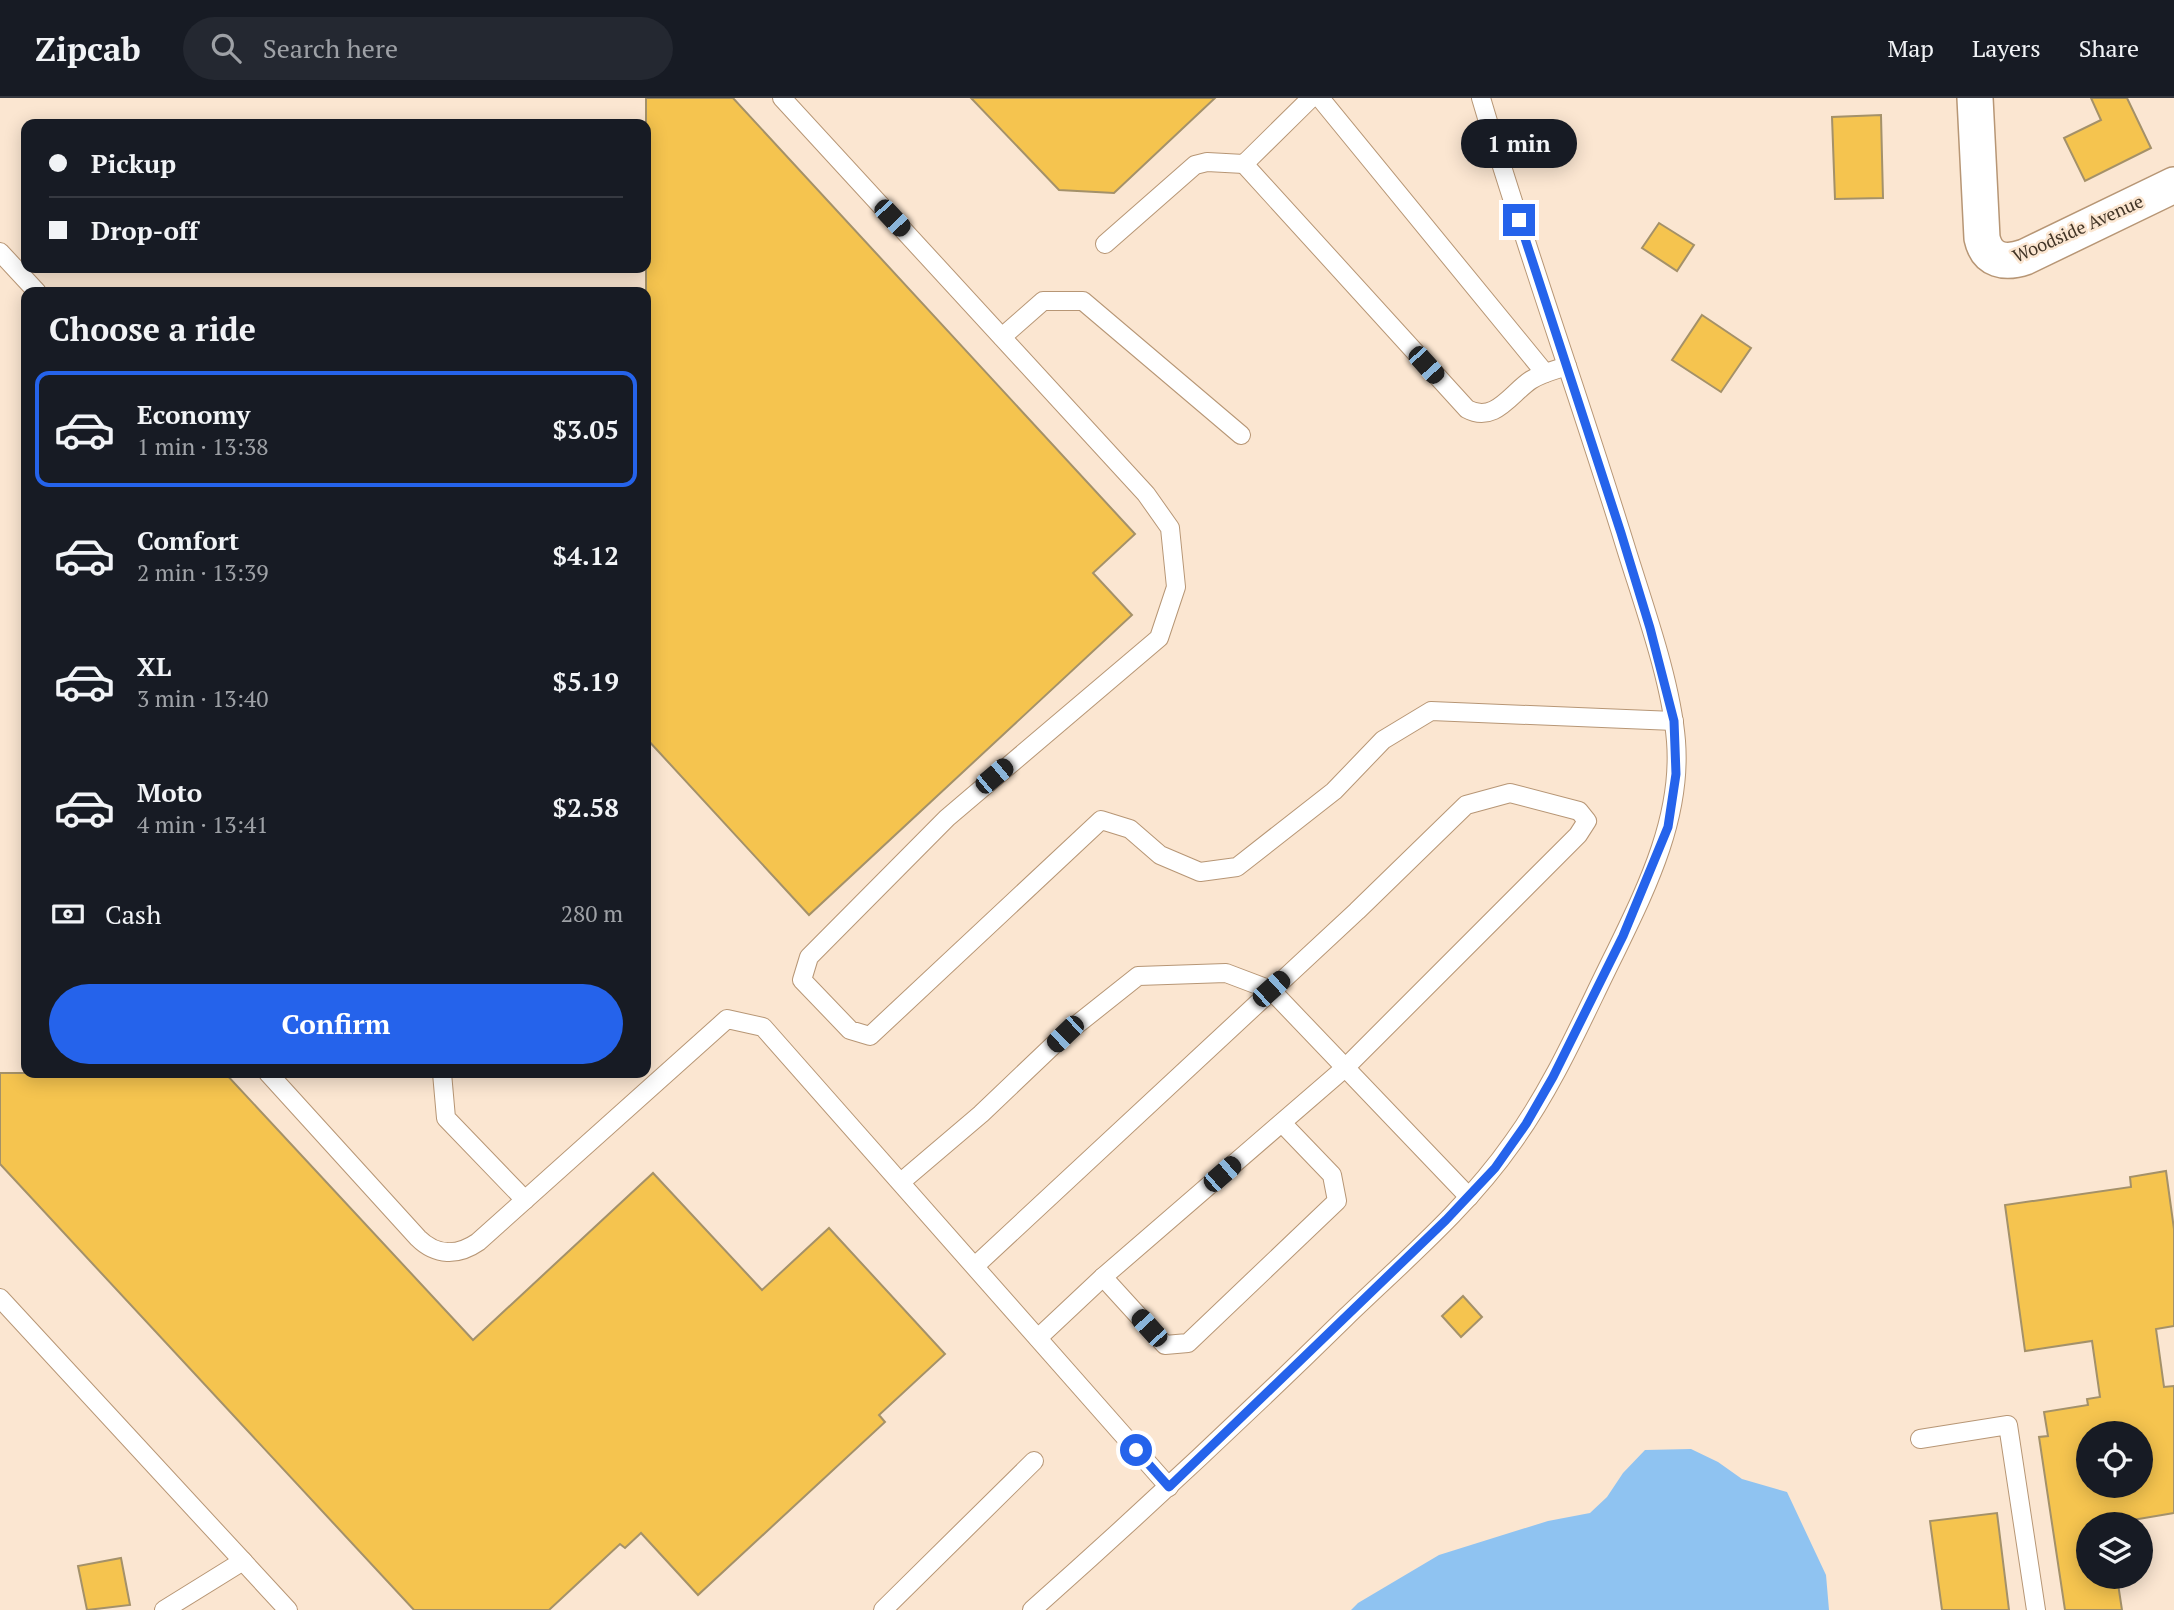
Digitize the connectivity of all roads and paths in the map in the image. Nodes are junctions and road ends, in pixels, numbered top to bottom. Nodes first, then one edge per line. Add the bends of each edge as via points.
1 (782, 98) edge
2 (1311, 98) edge
3 (1320, 98) edge
4 (1481, 98) edge
5 (1975, 98) edge
6 (1244, 164) junction
7 (2174, 185) edge
8 (1105, 244) dead end
9 (0, 252) edge
10 (32, 287) edge
11 (1002, 337) junction
12 (1567, 366) junction
13 (1545, 373) junction
14 (1241, 435) dead end
15 (1674, 721) junction
16 (1271, 989) junction
17 (1346, 1067) junction
18 (273, 1078) edge
19 (442, 1078) edge
20 (1282, 1123) junction
21 (901, 1182) junction
22 (1469, 1196) junction
23 (525, 1200) junction
24 (975, 1266) junction
25 (1103, 1277) junction
26 (0, 1298) edge
27 (1038, 1338) junction
28 (1920, 1439) dead end
29 (1034, 1461) dead end
30 (1169, 1487) junction
31 (243, 1561) junction
32 (164, 1610) edge
33 (288, 1610) edge
34 (883, 1610) edge
35 (1032, 1610) edge
36 (2036, 1610) edge

1 - 11 lane
2 - 6 lane
3 - 13 lane
4 - 12 lane
5 - 7 street, Woodside Avenue via 1985,248 1994,258 2025,257
6 - 8 lane via 1207,162 1190,168
6 - 13 lane via 1467,409 1484,414 1496,411
9 - 10 lane
11 - 14 lane via 1043,301 1083,301
11 - 15 lane via 1146,494 1170,528 1176,587 1159,638 947,818 809,957 802,980 850,1030 870,1036 1101,820 1130,830 1160,855 1199,872 1237,867 1334,791 1383,740 1432,710
12 - 13 lane
12 - 15 lane via 1650,628
15 - 22 lane via 1674,792 1656,861 1542,1098 1516,1139
16 - 17 lane
16 - 17 lane via 1466,805 1510,793 1578,811 1587,821 1578,835
16 - 21 lane via 1226,973 1138,976 1065,1034
16 - 24 lane
17 - 20 lane
17 - 22 lane
18 - 23 lane via 431,1248 456,1252 471,1247
19 - 23 lane via 446,1118
20 - 25 lane
20 - 25 lane via 1332,1175 1337,1202 1188,1343 1165,1345
21 - 23 lane via 763,1027 727,1019
21 - 24 lane
22 - 30 lane
24 - 27 lane
25 - 27 lane
26 - 31 lane
27 - 30 lane
28 - 36 lane via 2008,1425
29 - 34 lane
30 - 35 lane
31 - 32 lane
31 - 33 lane

